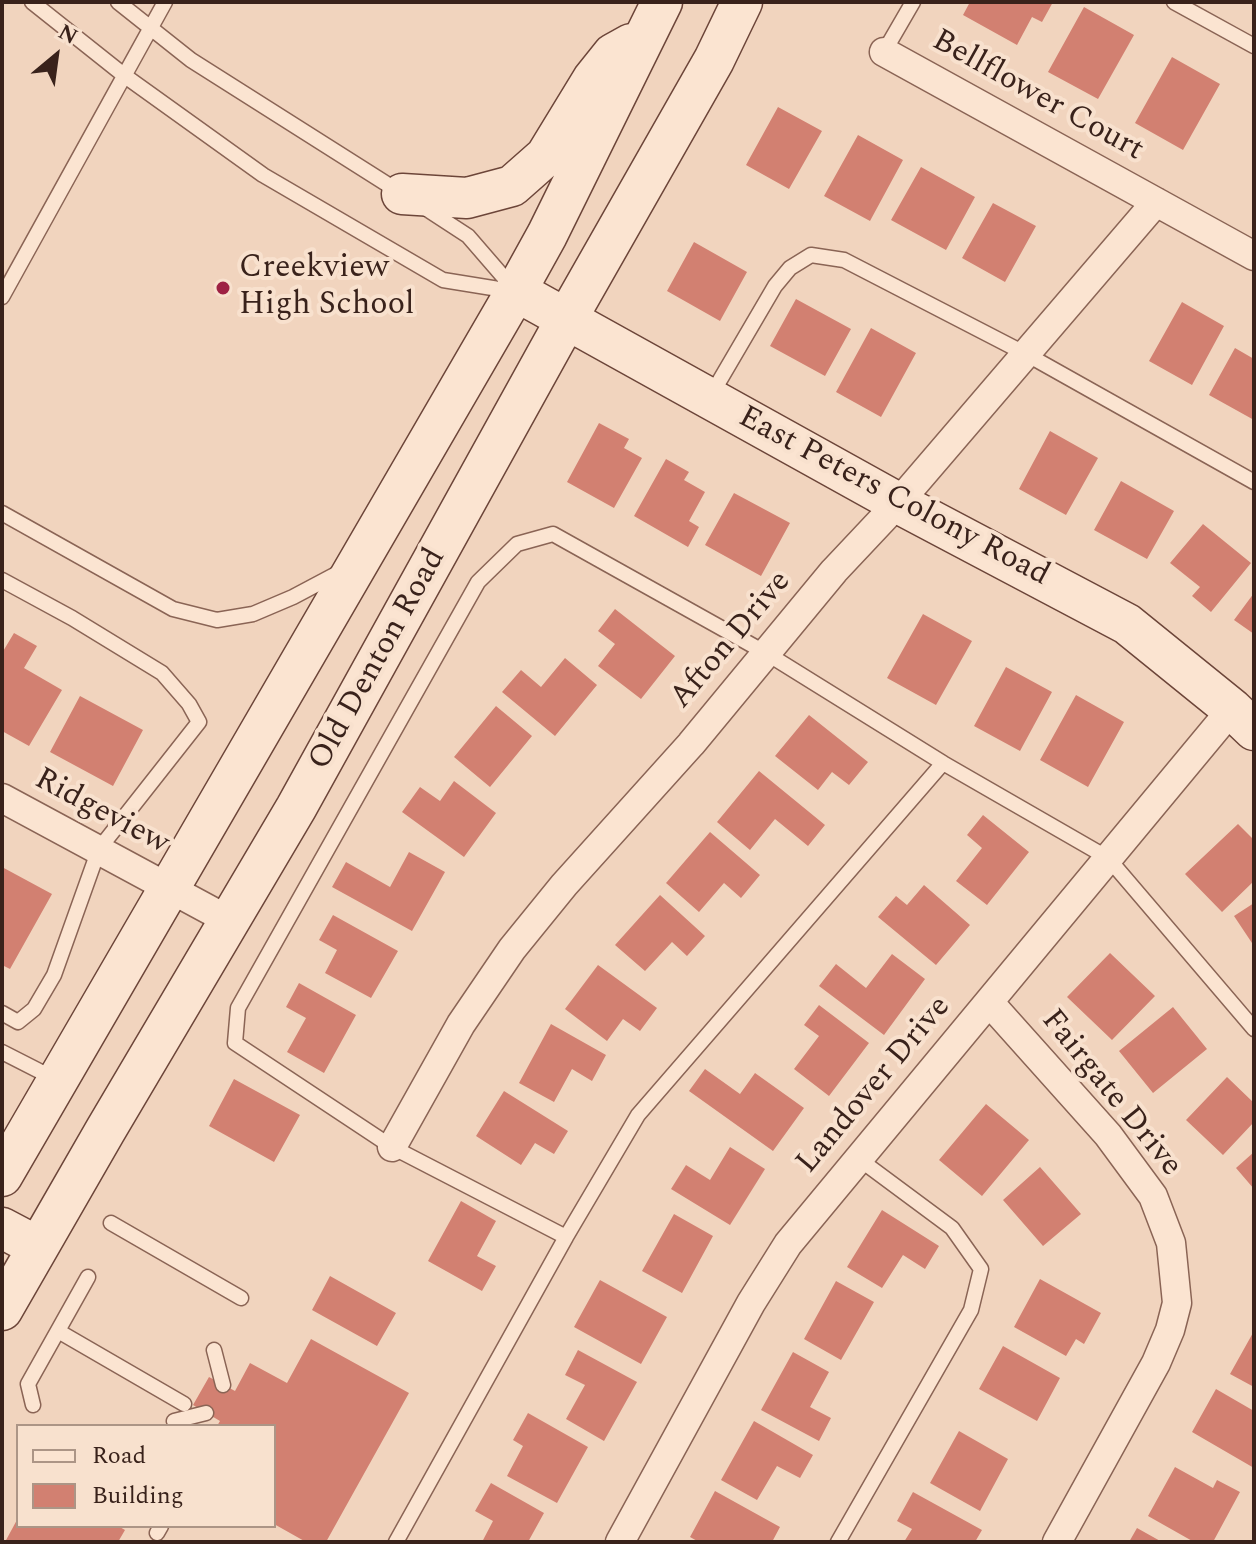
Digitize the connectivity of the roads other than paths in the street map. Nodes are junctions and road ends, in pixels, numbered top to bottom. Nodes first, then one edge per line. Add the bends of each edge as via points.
1 (32, 2) edge
2 (118, 2) edge
3 (165, 2) edge
4 (742, 2) edge
5 (913, 2) edge
6 (1174, 2) edge
7 (654, 19) edge
8 (151, 28) junction
9 (1254, 46) edge
10 (884, 52) joint
11 (125, 76) junction
12 (402, 194) junction
13 (1156, 202) junction
14 (1254, 256) edge
15 (516, 291) junction
16 (2, 297) edge
17 (566, 320) junction
18 (1026, 354) junction
19 (709, 399) junction
20 (1254, 482) edge
21 (898, 503) junction
22 (2, 513) edge
23 (356, 563) junction
24 (2, 580) edge
25 (766, 653) junction
26 (1243, 719) edge
27 (943, 763) junction
28 (2, 798) edge
29 (99, 849) junction
30 (1108, 858) junction
31 (168, 887) junction
32 (230, 921) junction
33 (989, 1002) junction
34 (2, 1013) edge
35 (1254, 1029) edge
36 (2, 1052) edge
37 (57, 1080) junction
38 (392, 1147) junction
39 (859, 1159) junction
40 (2, 1176) edge
41 (111, 1223) dead end
42 (2, 1228) edge
43 (566, 1237) junction
44 (38, 1247) junction
45 (88, 1277) dead end
46 (241, 1298) dead end
47 (2, 1310) edge
48 (58, 1331) junction
49 (214, 1350) dead end
50 (223, 1385) dead end
51 (184, 1404) dead end
52 (33, 1405) dead end
53 (206, 1413) dead end
54 (174, 1421) dead end
55 (396, 1542) edge
56 (620, 1542) edge
57 (838, 1542) edge
58 (1057, 1542) edge

1 - 11 lane
2 - 8 lane
3 - 8 lane
4 - 17 main road, Old Denton Road
5 - 10 lane
6 - 9 lane
7 - 12 main road via 613,54 546,156 512,186 467,198
7 - 15 main road, Old Denton Road
8 - 11 lane
8 - 12 lane via 191,60
10 - 13 street, Bellflower Court
11 - 15 lane via 263,175 443,280
11 - 16 lane
12 - 15 lane via 468,236
13 - 14 street, Bellflower Court
13 - 18 street, Afton Drive
15 - 17 main road, East Peters Colony Road
15 - 23 main road, Old Denton Road
17 - 19 main road, East Peters Colony Road
17 - 32 main road, Old Denton Road
18 - 19 lane via 844,260 811,255 775,286
18 - 20 lane
18 - 21 street, Afton Drive
19 - 21 main road, East Peters Colony Road
21 - 25 street, Afton Drive
21 - 26 main road, East Peters Colony Road via 1127,624
22 - 23 lane via 173,609 217,620 253,614
23 - 31 main road, Old Denton Road
24 - 29 lane via 162,673 199,722
25 - 27 lane
25 - 38 street, Afton Drive via 512,949 461,1024
25 - 38 lane via 553,534 517,544 478,582 238,1008 235,1043
26 - 30 street, Landover Drive
27 - 30 lane
27 - 43 lane via 638,1115
28 - 29 street, Ridgeview
29 - 31 street, Ridgeview
29 - 34 lane via 54,975 34,1009 18,1022
30 - 33 street, Landover Drive
30 - 35 lane
31 - 32 street, Ridgeview
31 - 37 main road, Old Denton Road
32 - 44 main road, Old Denton Road
33 - 39 street, Landover Drive
33 - 58 street, Fairgate Drive via 1108,1135 1153,1196 1171,1243 1177,1303 1170,1330
36 - 37 lane
37 - 40 main road, Old Denton Road
38 - 43 lane
39 - 56 street, Landover Drive via 788,1244 751,1303
39 - 57 lane via 952,1228 981,1269 971,1310
41 - 46 lane
42 - 44 main road
43 - 55 lane
44 - 47 main road, Old Denton Road
45 - 48 lane
48 - 51 lane
48 - 52 lane via 28,1384
49 - 50 lane
53 - 54 lane

